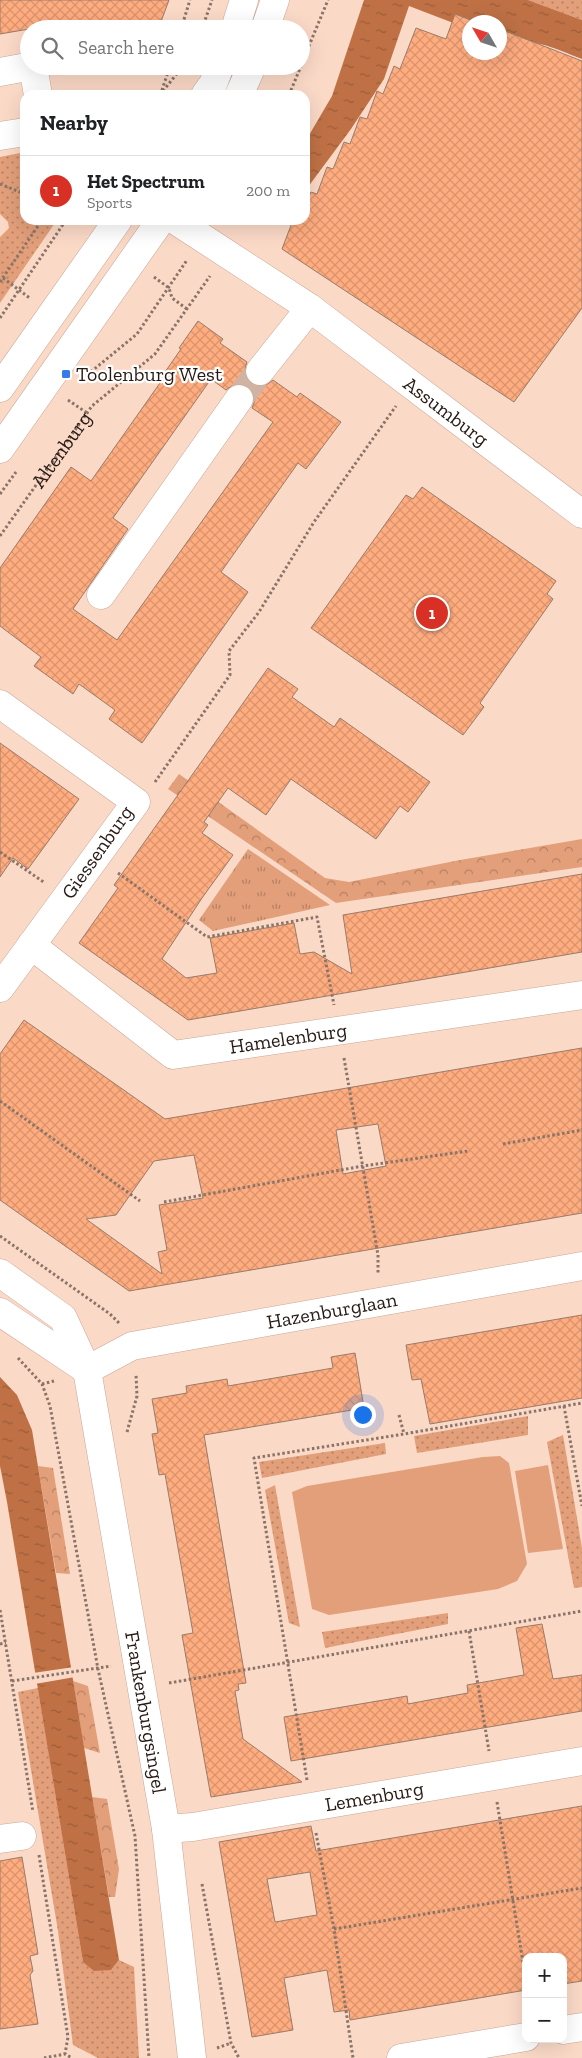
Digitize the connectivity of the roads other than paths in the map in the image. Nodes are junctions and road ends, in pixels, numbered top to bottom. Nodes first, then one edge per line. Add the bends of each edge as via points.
1 (244, 0) edge
2 (275, 0) edge
3 (238, 20) edge
4 (268, 20) edge
5 (23, 75) edge
6 (216, 75) edge
7 (248, 75) edge
8 (34, 90) edge
9 (208, 90) edge
10 (241, 90) edge
11 (20, 133) edge
12 (0, 136) edge
13 (114, 225) edge
14 (157, 225) edge
15 (183, 225) edge
16 (310, 308) junction
17 (260, 371) tunnel mouth
18 (0, 388) edge
19 (239, 399) tunnel mouth
20 (0, 449) edge
21 (582, 514) edge
22 (101, 595) dead end
23 (0, 704) edge
24 (32, 945) junction
25 (0, 988) edge
26 (582, 995) edge
27 (582, 1266) edge
28 (0, 1273) edge
29 (0, 1312) edge
30 (87, 1370) junction
31 (582, 1761) edge
32 (166, 1829) junction
33 (582, 2027) edge
34 (567, 2029) edge
35 (522, 2038) edge
36 (192, 2058) edge
37 (401, 2058) edge

1 - 3 street
2 - 4 street
5 - 8 street
6 - 9 street
7 - 10 street
11 - 12 street
13 - 18 street
14 - 20 street
15 - 16 street, Assumburg
16 - 17 street
16 - 21 street, Assumburg
19 - 22 street
23 - 24 street, Giessenburg via 136,802
24 - 25 street, Giessenburg
24 - 26 street, Hamelenburg via 173,1055
27 - 30 street, Hazenburglaan via 132,1346
28 - 30 street, Frankenburgsingel via 63,1318
29 - 30 street
30 - 32 street, Frankenburgsingel
31 - 32 street, Lemenburg
32 - 36 street, Frankenburgsingel
33 - 34 street
35 - 37 street

